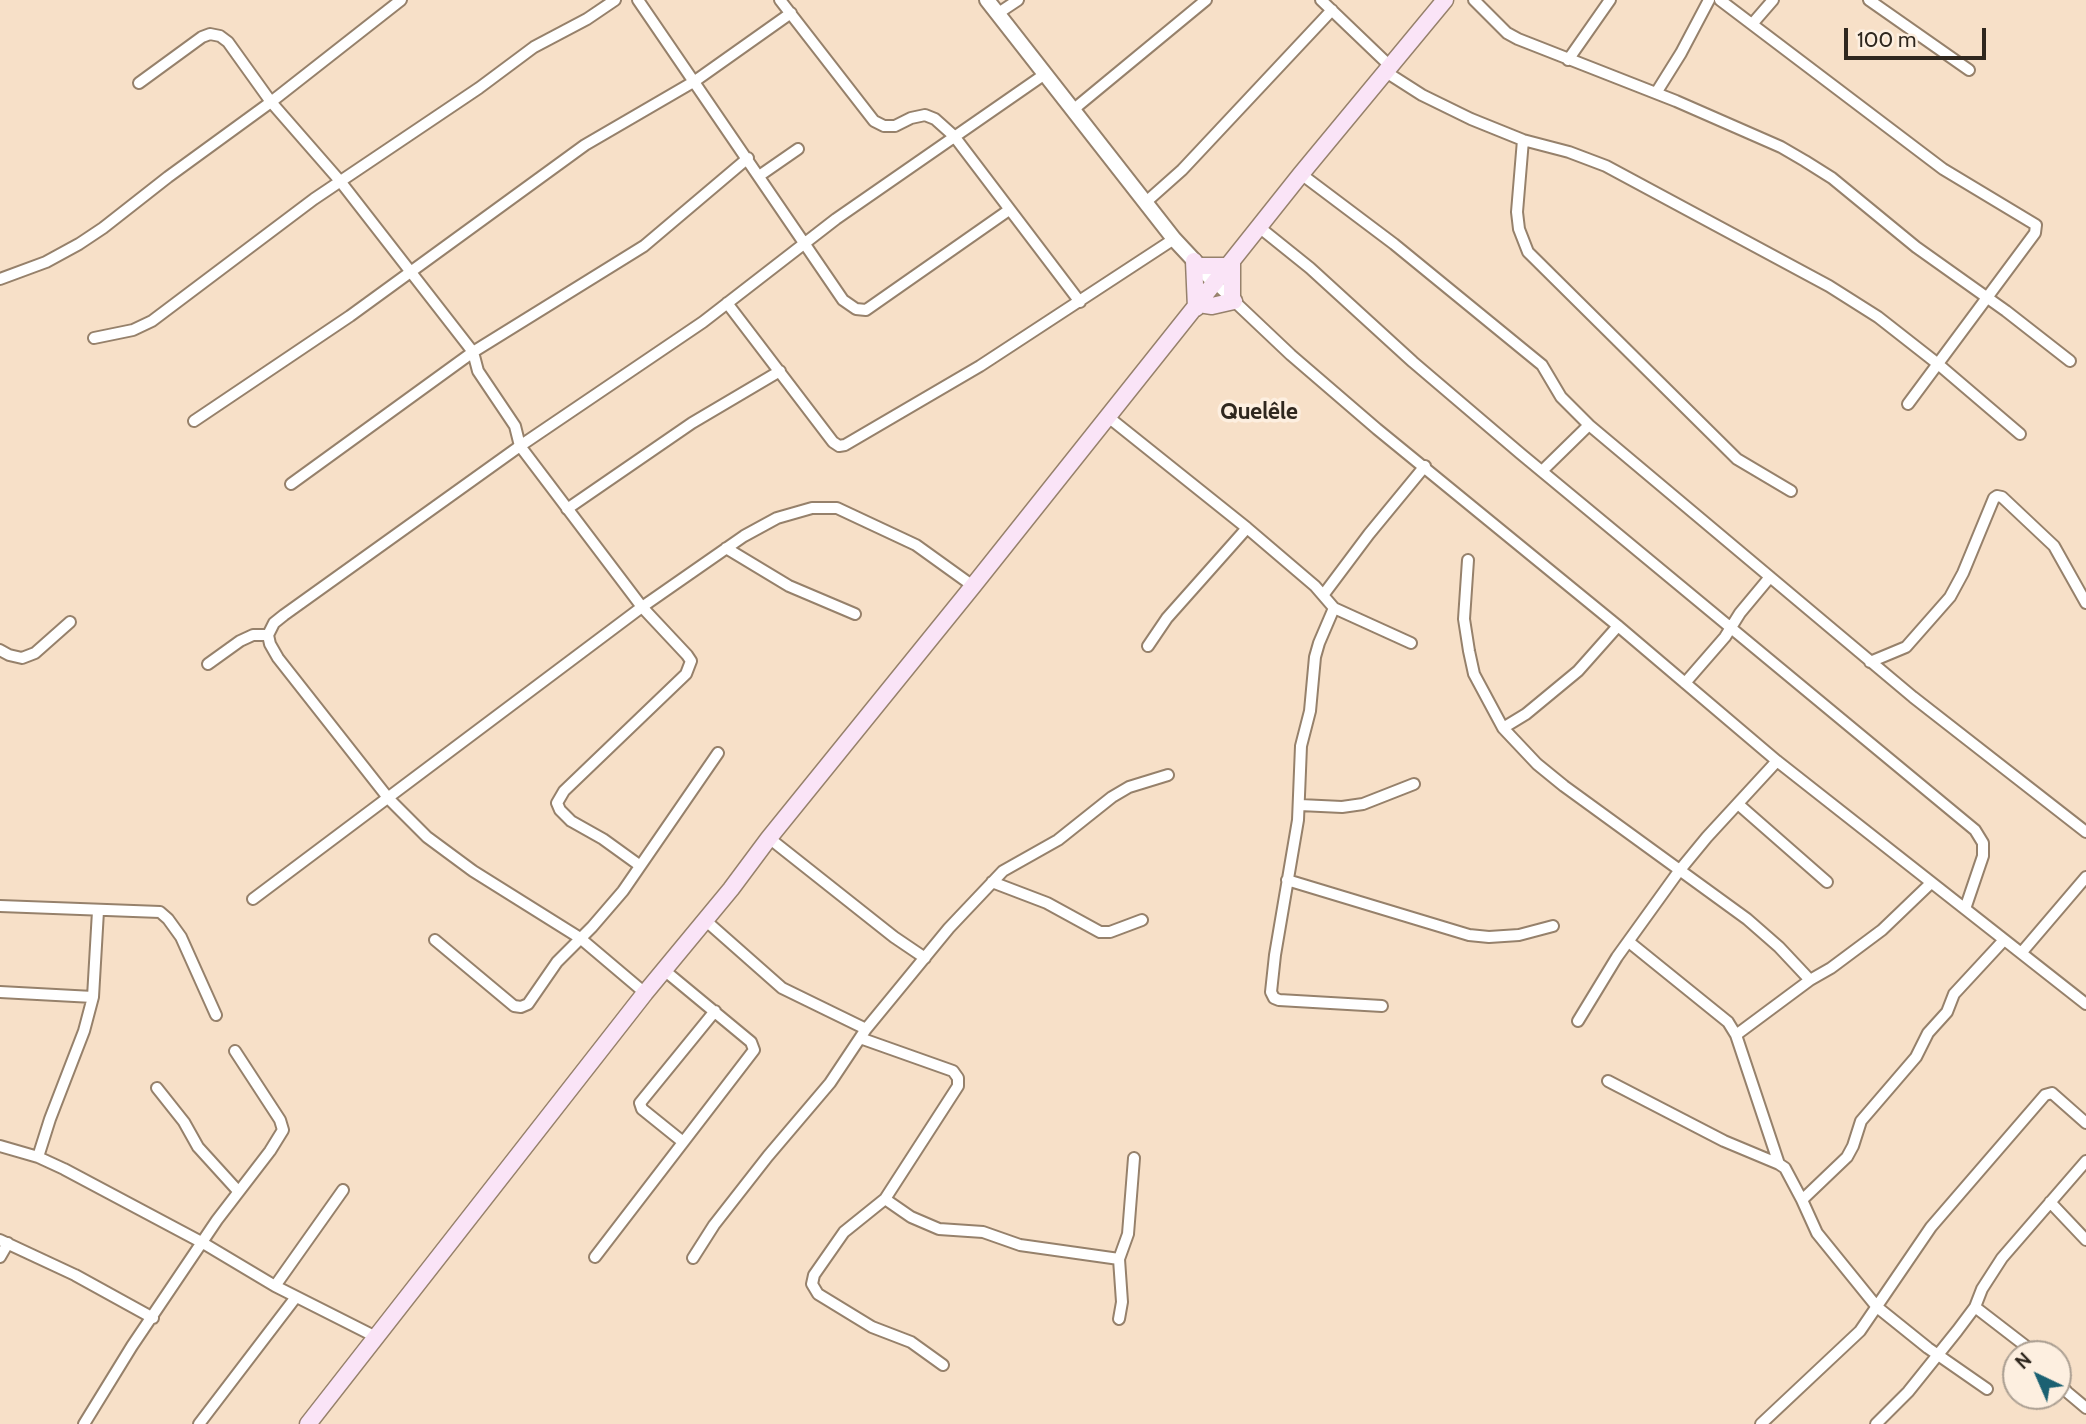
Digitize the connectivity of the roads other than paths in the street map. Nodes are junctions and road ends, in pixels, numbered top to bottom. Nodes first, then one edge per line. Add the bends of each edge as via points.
1 (401, 0) edge
2 (615, 0) edge
3 (638, 0) edge
4 (780, 0) edge
5 (987, 0) edge
6 (1018, 0) edge
7 (1206, 0) edge
8 (1321, 0) edge
9 (1445, 0) edge
10 (1474, 0) edge
11 (1610, 0) edge
12 (1709, 0) edge
13 (1720, 0) edge
14 (1773, 0) edge
15 (1869, 0) edge
16 (1332, 10) junction
17 (791, 13) junction
18 (996, 14) junction
19 (1753, 23) junction
20 (1568, 60) junction
21 (1388, 69) junction
22 (1969, 70) dead end
23 (1045, 74) junction
24 (695, 81) junction
25 (139, 83) dead end
26 (1656, 93) junction
27 (271, 102) junction
28 (1074, 109) junction
29 (954, 136) junction
30 (1523, 140) junction
31 (798, 149) dead end
32 (748, 158) junction
33 (1301, 174) junction
34 (760, 176) junction
35 (340, 181) junction
36 (1146, 202) junction
37 (1009, 210) junction
38 (1259, 227) junction
39 (1174, 239) junction
40 (806, 243) junction
41 (1196, 264) junction
42 (1231, 264) junction
43 (412, 272) junction
44 (0, 279) edge
45 (1216, 284) junction
46 (1987, 298) junction
47 (1233, 300) junction
48 (1080, 302) junction
49 (727, 303) junction
50 (1198, 306) junction
51 (94, 338) dead end
52 (472, 352) junction
53 (2070, 361) dead end
54 (1938, 364) junction
55 (780, 371) junction
56 (1908, 404) dead end
57 (1107, 416) junction
58 (194, 421) dead end
59 (1589, 425) junction
60 (2020, 435) dead end
61 (520, 446) junction
62 (1425, 466) junction
63 (1542, 471) junction
64 (291, 484) dead end
65 (1791, 491) dead end
66 (567, 509) junction
67 (1247, 528) junction
68 (726, 548) junction
69 (1468, 559) dead end
70 (1770, 577) junction
71 (973, 586) junction
72 (1324, 594) junction
73 (2086, 603) edge
74 (642, 607) junction
75 (1334, 608) junction
76 (855, 614) dead end
77 (70, 622) dead end
78 (1618, 626) junction
79 (1730, 629) junction
80 (268, 635) junction
81 (1411, 643) dead end
82 (1148, 646) dead end
83 (0, 650) edge
84 (1870, 662) junction
85 (208, 664) dead end
86 (1685, 683) junction
87 (1503, 728) junction
88 (718, 753) dead end
89 (1777, 761) junction
90 (1168, 775) dead end
91 (1414, 784) dead end
92 (389, 799) junction
93 (1300, 804) junction
94 (1738, 804) junction
95 (2086, 832) edge
96 (769, 838) junction
97 (639, 865) junction
98 (1679, 872) junction
99 (2086, 877) edge
100 (1287, 880) junction
101 (992, 882) junction
102 (1827, 882) dead end
103 (1931, 883) junction
104 (253, 899) dead end
105 (0, 906) edge
106 (1965, 909) junction
107 (98, 911) junction
108 (705, 919) junction
109 (1142, 920) dead end
110 (1553, 926) dead end
111 (580, 938) junction
112 (435, 940) dead end
113 (2004, 940) junction
114 (1629, 942) junction
115 (2022, 952) junction
116 (925, 958) junction
117 (664, 970) junction
118 (1810, 980) junction
119 (0, 992) edge
120 (645, 993) junction
121 (93, 997) junction
122 (2086, 1004) edge
123 (1382, 1006) dead end
124 (715, 1012) junction
125 (216, 1015) dead end
126 (1578, 1021) dead end
127 (863, 1034) junction
128 (1736, 1035) junction
129 (235, 1051) dead end
130 (1608, 1080) dead end
131 (157, 1088) dead end
132 (2086, 1123) edge
133 (683, 1142) junction
134 (0, 1146) edge
135 (38, 1157) junction
136 (1134, 1158) dead end
137 (2086, 1161) edge
138 (1779, 1164) junction
139 (343, 1189) dead end
140 (239, 1191) junction
141 (885, 1199) junction
142 (1802, 1200) junction
143 (2050, 1202) junction
144 (2086, 1240) edge
145 (4, 1241) edge
146 (202, 1243) junction
147 (0, 1257) edge
148 (595, 1257) dead end
149 (693, 1258) dead end
150 (1119, 1259) junction
151 (275, 1286) junction
152 (296, 1297) junction
153 (1877, 1307) junction
154 (1975, 1307) junction
155 (153, 1318) junction
156 (1119, 1319) dead end
157 (376, 1337) junction
158 (2018, 1340) edge
159 (1938, 1355) junction
160 (943, 1365) dead end
161 (1987, 1390) dead end
162 (2072, 1396) edge
163 (2086, 1408) edge
164 (84, 1424) edge
165 (199, 1424) edge
166 (308, 1424) edge
167 (1761, 1424) edge
168 (1876, 1424) edge

1 - 27 street
2 - 35 street via 534,47
3 - 24 street
4 - 17 street
5 - 18 street
6 - 18 street
7 - 28 street
8 - 16 street
9 - 21 main road
10 - 20 street via 1507,33
11 - 20 street
12 - 26 street
13 - 19 street
14 - 19 street
15 - 22 street
16 - 21 street
16 - 36 street via 1182,170
17 - 24 street
17 - 29 street via 874,121 895,126 925,115
18 - 23 street
19 - 46 street via 1943,169 2036,225 2035,233
20 - 26 street
21 - 30 street via 1440,104
21 - 33 main road
23 - 28 street
23 - 29 street
24 - 32 street
24 - 43 street via 585,145
25 - 27 street via 210,34 228,43
26 - 46 street via 1805,161
27 - 35 street
27 - 44 street via 79,244
28 - 36 street
29 - 37 street
29 - 40 street
30 - 54 street via 1606,166 1648,188 1829,286
30 - 65 street via 1517,212 1528,252 1737,459
31 - 34 street
32 - 34 street
32 - 52 street via 644,246
33 - 38 main road
33 - 59 street via 1542,365 1562,397
34 - 40 street
35 - 43 street
35 - 51 street via 152,321
36 - 39 street
37 - 40 street via 866,310 843,300
37 - 48 street
38 - 42 main road
38 - 63 street
39 - 41 street
39 - 48 street
40 - 49 street
41 - 42 main road
41 - 45 street
41 - 50 main road
42 - 45 main road
42 - 47 main road
43 - 52 street
43 - 58 street
45 - 47 street
45 - 50 main road
46 - 53 street
46 - 54 street
47 - 50 main road
47 - 62 street
48 - 55 street via 845,445 833,442
49 - 55 street
49 - 61 street
50 - 57 main road
52 - 61 street via 478,371 515,426
52 - 64 street
54 - 56 street
54 - 60 street
55 - 66 street via 692,423
57 - 67 street
57 - 71 main road
59 - 63 street
59 - 70 street
61 - 66 street
61 - 80 street via 284,615
62 - 72 street
62 - 78 street
63 - 79 street
66 - 74 street
67 - 72 street
67 - 82 street
68 - 71 street via 792,512 830,506 915,545
68 - 74 street
68 - 76 street via 789,586
69 - 87 street via 1464,619 1469,651 1474,674
70 - 79 street
70 - 84 street
71 - 96 main road
72 - 75 street
73 - 84 street via 2054,546 1997,496 1945,603 1906,647
74 - 92 street
74 - 97 street via 687,655 690,667 557,803 571,821
75 - 81 street
75 - 93 street via 1315,657 1301,747
77 - 83 street via 36,653 22,658
78 - 86 street
78 - 87 street via 1578,671
79 - 86 street
79 - 106 street via 1975,830 1983,843 1983,856
80 - 85 street via 240,640
80 - 92 street via 278,658
84 - 95 street
86 - 89 street
87 - 98 street via 1548,773
88 - 97 street
89 - 94 street
89 - 103 street
90 - 101 street via 1112,797 1059,840 1015,863
91 - 93 street via 1363,804
92 - 104 street
92 - 111 street via 447,854
93 - 100 street
94 - 98 street
94 - 102 street
96 - 108 main road
96 - 116 street
97 - 111 street via 606,912
98 - 114 street
98 - 118 street via 1747,919
99 - 115 street
100 - 110 street via 1469,934 1519,935
100 - 123 street via 1272,995 1279,1000
101 - 109 street via 1055,907 1100,932
101 - 116 street
103 - 106 street
103 - 118 street via 1882,930
105 - 107 street
106 - 113 street
107 - 121 street
107 - 125 street via 160,912 168,919 181,937
108 - 117 main road
108 - 127 street via 782,988
111 - 112 street via 521,1007 514,1006
111 - 120 street
113 - 115 street
113 - 142 street via 1954,994 1916,1057 1861,1121 1847,1157
114 - 126 street
114 - 128 street via 1717,1011
115 - 122 street
116 - 127 street
117 - 120 main road
117 - 124 street
118 - 128 street
119 - 121 street
120 - 157 main road
121 - 135 street
124 - 133 street via 751,1042 754,1050
124 - 133 street via 640,1103 642,1110
127 - 141 street via 953,1071 958,1078 958,1086
127 - 149 street
128 - 138 street
129 - 140 street via 283,1130
130 - 138 street via 1724,1141
131 - 140 street via 198,1147
132 - 153 street via 2052,1093 2045,1095 1931,1227
133 - 148 street
134 - 135 street
135 - 146 street
136 - 150 street via 1128,1234
137 - 143 street
138 - 142 street
139 - 151 street
140 - 146 street
141 - 150 street via 939,1229 983,1232 1020,1245
141 - 160 street via 844,1232 812,1284 818,1294 872,1327 911,1342
142 - 153 street via 1817,1233
143 - 144 street
143 - 154 street via 1990,1274
145 - 147 street
145 - 155 street
146 - 151 street
146 - 155 street
150 - 156 street
151 - 152 street
152 - 157 street
152 - 165 street
153 - 159 street
153 - 167 street via 1849,1343
154 - 158 street
154 - 159 street
155 - 164 street
157 - 166 main road
159 - 161 street
159 - 168 street
162 - 163 street

